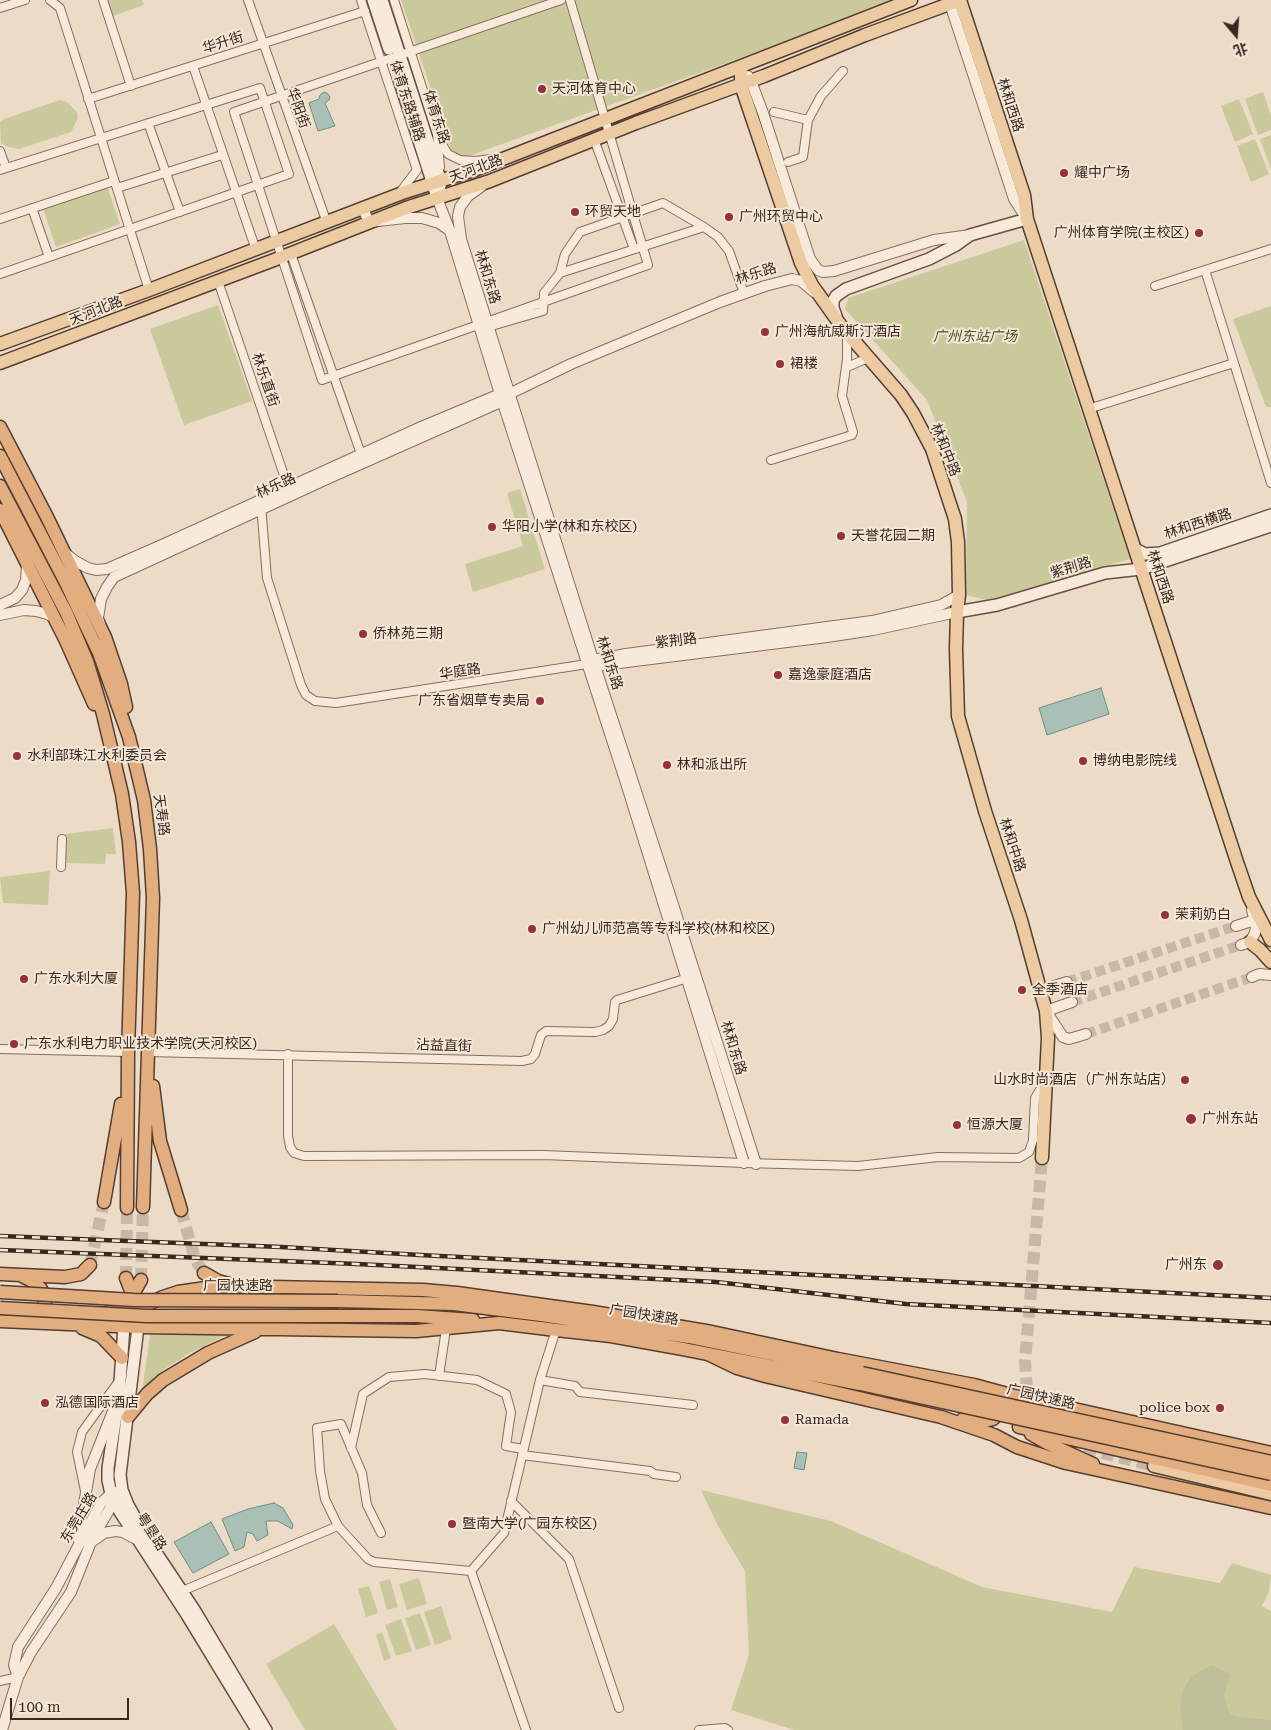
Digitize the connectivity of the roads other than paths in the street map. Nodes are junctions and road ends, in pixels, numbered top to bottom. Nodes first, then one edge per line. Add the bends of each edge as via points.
1 (25, 0) edge
2 (50, 0) edge
3 (103, 0) edge
4 (248, 0) edge
5 (361, 0) edge
6 (373, 0) edge
7 (382, 0) edge
8 (394, 0) edge
9 (561, 0) edge
10 (570, 0) edge
11 (911, 0) edge
12 (957, 1) edge
13 (58, 4) edge
14 (0, 8) edge
15 (364, 11) junction
16 (263, 43) junction
17 (193, 66) junction
18 (741, 68) junction
19 (843, 70) dead end
20 (746, 83) junction
21 (131, 86) junction
22 (88, 99) junction
23 (206, 106) junction
24 (774, 112) dead end
25 (808, 120) junction
26 (148, 123) junction
27 (292, 127) junction
28 (437, 134) junction
29 (276, 135) junction
30 (101, 138) junction
31 (594, 139) junction
32 (0, 151) edge
33 (423, 151) junction
34 (222, 155) junction
35 (511, 155) junction
36 (788, 162) dead end
37 (3, 169) edge
38 (416, 170) junction
39 (165, 172) junction
40 (490, 181) junction
41 (437, 183) junction
42 (116, 184) junction
43 (235, 192) junction
44 (437, 198) junction
45 (388, 199) junction
46 (32, 208) junction
47 (363, 209) junction
48 (180, 212) junction
49 (624, 217) junction
50 (0, 219) edge
51 (1026, 219) junction
52 (369, 222) junction
53 (327, 223) junction
54 (704, 227) junction
55 (130, 229) junction
56 (450, 231) junction
57 (970, 235) junction
58 (634, 249) junction
59 (1271, 249) edge
60 (256, 250) junction
61 (291, 254) junction
62 (49, 257) junction
63 (1205, 270) junction
64 (560, 272) junction
65 (0, 274) edge
66 (218, 281) junction
67 (1155, 286) dead end
68 (149, 290) junction
69 (744, 293) junction
70 (839, 322) junction
71 (488, 327) junction
72 (847, 332) junction
73 (27, 334) junction
74 (0, 339) edge
75 (0, 344) edge
76 (30, 353) junction
77 (868, 358) junction
78 (1234, 363) junction
79 (0, 364) edge
80 (847, 367) junction
81 (0, 372) edge
82 (504, 396) junction
83 (1088, 409) junction
84 (0, 429) edge
85 (361, 454) junction
86 (0, 456) edge
87 (771, 460) dead end
88 (1271, 483) edge
89 (0, 486) edge
90 (288, 487) junction
91 (261, 504) junction
92 (0, 510) edge
93 (1271, 516) edge
94 (1271, 526) edge
95 (1135, 549) junction
96 (64, 552) junction
97 (24, 557) junction
98 (1141, 568) junction
99 (959, 595) junction
100 (0, 605) edge
101 (957, 612) junction
102 (0, 615) edge
103 (55, 618) junction
104 (105, 637) junction
105 (592, 663) junction
106 (129, 737) junction
107 (108, 738) junction
108 (62, 839) dead end
109 (61, 867) dead end
110 (1249, 897) junction
111 (1254, 920) junction
112 (1236, 926) tunnel mouth
113 (1271, 940) edge
114 (1246, 944) joint
115 (132, 945) junction
116 (1271, 945) edge
117 (152, 946) junction
118 (1271, 963) edge
119 (1271, 975) edge
120 (691, 977) junction
121 (1067, 982) tunnel mouth
122 (1041, 990) junction
123 (1072, 1002) tunnel mouth
124 (1046, 1010) junction
125 (1086, 1034) tunnel mouth
126 (0, 1049) edge
127 (128, 1052) junction
128 (148, 1052) junction
129 (288, 1054) junction
130 (1045, 1081) junction
131 (1042, 1158) tunnel mouth
132 (744, 1164) junction
133 (756, 1164) junction
134 (104, 1202) tunnel mouth
135 (144, 1207) tunnel mouth
136 (127, 1208) tunnel mouth
137 (181, 1210) tunnel mouth
138 (90, 1265) dead end
139 (204, 1273) tunnel mouth
140 (0, 1274) edge
141 (21, 1275) junction
142 (126, 1278) tunnel mouth
143 (238, 1287) junction
144 (0, 1292) edge
145 (129, 1300) junction
146 (0, 1308) edge
147 (140, 1308) junction
148 (541, 1315) junction
149 (0, 1321) edge
150 (18, 1322) junction
151 (658, 1322) junction
152 (498, 1323) junction
153 (68, 1324) junction
154 (124, 1326) junction
155 (138, 1327) junction
156 (178, 1328) junction
157 (234, 1329) junction
158 (264, 1329) junction
159 (446, 1329) junction
160 (556, 1330) junction
161 (708, 1354) junction
162 (122, 1358) junction
163 (439, 1376) junction
164 (120, 1379) junction
165 (861, 1379) junction
166 (540, 1380) junction
167 (974, 1385) junction
168 (119, 1396) junction
169 (1011, 1396) junction
170 (693, 1404) dead end
171 (941, 1416) junction
172 (128, 1417) junction
173 (1019, 1427) junction
174 (351, 1448) junction
175 (522, 1452) junction
176 (1271, 1453) edge
177 (1271, 1462) edge
178 (1154, 1466) tunnel mouth
179 (1110, 1472) junction
180 (1271, 1474) edge
181 (676, 1476) dead end
182 (1271, 1486) edge
183 (85, 1491) junction
184 (1271, 1494) edge
185 (116, 1495) junction
186 (511, 1501) junction
187 (1271, 1508) edge
188 (338, 1526) junction
189 (381, 1533) dead end
190 (138, 1540) junction
191 (90, 1543) junction
192 (76, 1548) junction
193 (471, 1570) junction
194 (182, 1591) junction
195 (18, 1677) junction
196 (0, 1680) edge
197 (619, 1708) dead end
198 (2, 1730) edge
199 (257, 1730) edge
200 (266, 1730) edge
201 (526, 1730) edge
202 (699, 1730) edge
203 (728, 1730) edge

1 - 14 street
2 - 13 street
3 - 21 street
4 - 16 street, 华阳街
5 - 15 street, 体育东路辅路
6 - 33 main road, 体育东路
7 - 41 main road, 体育东路
8 - 28 street, 体育东路辅路
9 - 10 street via 234,112 322,380 648,265
11 - 18 main road, 天河北路
12 - 20 main road, 天河北路
12 - 51 main road, 林和西路 via 1024,195
13 - 22 street
15 - 16 street, 华升街
15 - 38 street, 体育东路辅路
16 - 17 street, 华升街
16 - 27 street, 华阳街
17 - 21 street, 华升街
17 - 23 street
18 - 20 main road, 林和中路
18 - 35 main road, 天河北路
19 - 25 street via 821,96
20 - 31 main road, 天河北路
20 - 57 street, 林和中路 via 810,259 818,270 834,272 934,240
20 - 70 main road, 林和中路 via 800,263
21 - 22 street, 华升街
22 - 30 street
23 - 26 street
23 - 29 street via 260,88
23 - 34 street
24 - 25 street
25 - 36 street via 803,157
26 - 30 street
26 - 39 street
27 - 29 street
27 - 53 street, 华阳街
28 - 35 street via 448,154 460,160 475,162
28 - 41 street, 体育东路辅路
29 - 43 street via 289,174
30 - 37 street
30 - 42 street
31 - 40 main road, 天河北路
31 - 49 street
32 - 37 street
33 - 38 street
33 - 41 main road, 体育东路
34 - 39 street
34 - 43 street
35 - 41 main road, 天河北路
38 - 45 street via 402,191
39 - 42 street
39 - 48 street
40 - 44 main road, 天河北路
40 - 71 street, 林和东路 via 468,196 458,216 461,239
41 - 44 main road, 体育东路
41 - 45 main road, 天河北路
42 - 46 street
42 - 55 street
43 - 48 street
43 - 60 street
44 - 52 main road, 天河北路
44 - 56 street, 林和东路
45 - 47 main road, 天河北路
46 - 50 street
46 - 62 street
47 - 52 street
47 - 53 main road, 天河北路
48 - 55 street
49 - 54 street via 663,203
49 - 58 street
49 - 64 street via 580,232 565,254
51 - 57 main road
51 - 83 main road, 林和西路
52 - 56 street via 422,218
52 - 61 main road, 天河北路
53 - 60 main road, 天河北路
54 - 58 street
54 - 69 street via 729,251
55 - 62 street
55 - 68 street
56 - 82 street, 林和东路
57 - 70 main road via 929,259 841,292 832,304
58 - 64 street
59 - 63 street
60 - 68 main road, 天河北路
61 - 66 main road, 天河北路
61 - 85 street
62 - 65 street
63 - 67 street
63 - 78 street
64 - 71 street via 544,293 543,311
66 - 76 main road, 天河北路
66 - 90 street, 林乐直街
68 - 73 main road, 天河北路
69 - 70 street, 林乐路 via 782,281 801,281 810,287
69 - 82 street, 林乐路 via 591,355
70 - 72 main road, 林和中路
71 - 82 street, 林和东路
72 - 77 main road, 林和中路
72 - 80 street
73 - 74 main road
73 - 75 main road, 天河北路
76 - 79 main road, 天河北路
76 - 81 main road
77 - 80 street
77 - 99 main road, 林和中路 via 901,395 932,449 954,519
78 - 83 street
78 - 88 street
80 - 87 street via 842,396 852,435
82 - 85 street, 林乐路
82 - 91 street, 林乐路
82 - 105 street, 林和东路
83 - 95 main road, 林和西路
84 - 96 highway
85 - 90 street, 林乐路
86 - 106 highway, 天寿路 via 90,633
89 - 107 highway via 78,638 93,677
90 - 91 street, 林乐路
91 - 96 street, 林乐路 via 107,569 83,566
91 - 104 street, 林乐路 via 114,577 103,592 98,618
91 - 105 street, 华庭路 via 267,578 300,685 315,701 336,703
92 - 97 highway
93 - 95 main road, 林和西横路 via 1160,552 1145,554
94 - 98 main road, 林和西横路
95 - 98 main road, 林和西路
96 - 104 highway
97 - 100 street via 28,569 22,590 15,598
97 - 103 highway
98 - 101 main road, 紫荆路 via 1105,574 997,605
98 - 110 main road, 林和西路
99 - 101 main road, 林和中路
99 - 105 street, 紫荆路 via 932,608 872,621
101 - 105 street, 紫荆路 via 827,637
101 - 122 main road, 林和中路 via 958,716
102 - 103 street via 24,610 42,612
103 - 107 highway
104 - 106 highway via 124,697
105 - 120 street, 林和东路
106 - 117 highway, 天寿路 via 144,800 150,849
107 - 115 highway via 117,768 129,842 133,893
108 - 109 street
110 - 111 street
110 - 113 main road, 林和西路
111 - 112 street
111 - 114 street via 1255,933
113 - 116 street
114 - 118 main road via 1260,950
115 - 117 highway
115 - 127 highway
117 - 128 highway, 天寿路
118 - 119 street via 1270,968 1255,975
120 - 129 street, 沾益直街 via 617,1000 613,1019 603,1030 546,1031 541,1035 531,1059
120 - 132 street, 林和东路
120 - 133 street, 林和东路
121 - 122 street
122 - 124 main road, 林和中路
123 - 124 street
124 - 125 street via 1063,1037 1069,1039
124 - 130 main road, 林和中路
126 - 127 street
127 - 134 highway
127 - 136 highway
128 - 129 street, 沾益直街
128 - 135 highway, 天寿路
128 - 137 highway via 160,1141
129 - 132 street via 288,1136 294,1153 304,1156 543,1155
130 - 131 main road, 林和中路
130 - 133 street via 1035,1098 1033,1140 1029,1152 1019,1158 938,1157 858,1166
132 - 133 street
138 - 141 highway via 80,1274 65,1277
139 - 143 highway
140 - 141 highway
141 - 150 highway via 40,1289 45,1303 37,1315
142 - 145 highway
143 - 147 highway via 178,1292
143 - 151 highway via 423,1290
143 - 157 highway via 226,1296 223,1304 223,1314
144 - 148 highway, 广园快速路, bridge via 141,1300 454,1304
145 - 147 highway
145 - 147 highway via 141,1280
145 - 153 highway via 97,1317
145 - 154 highway
146 - 152 highway, bridge via 147,1316 426,1317
147 - 154 highway
147 - 155 highway
147 - 156 highway
148 - 151 highway
148 - 165 highway, 广园快速路 via 688,1338
149 - 150 highway
150 - 153 highway
151 - 167 highway
152 - 159 highway
152 - 160 highway, 广园快速路
153 - 154 highway
153 - 162 highway via 98,1334
154 - 155 highway
154 - 162 main road, 粤垦路
155 - 156 highway
155 - 172 main road, 粤垦路
156 - 157 highway
157 - 158 highway
158 - 159 highway
158 - 172 highway via 208,1353 163,1380
159 - 163 street
160 - 161 highway, 广园快速路 via 611,1336
160 - 166 street
161 - 165 highway, 广园快速路
161 - 171 highway via 737,1368 765,1376
162 - 164 main road, 粤垦路
163 - 174 street via 389,1377 362,1394
163 - 175 street via 477,1380 506,1394 511,1412 506,1446
164 - 168 main road, 粤垦路
164 - 183 street via 82,1432 77,1452
165 - 177 highway, 广园快速路, bridge
165 - 180 highway, 广园快速路, bridge
166 - 170 street via 575,1386 580,1392
166 - 175 street
167 - 169 highway
167 - 171 highway via 994,1404 998,1410 997,1417 984,1421
168 - 183 street via 97,1448
168 - 185 main road, 粤垦路 via 108,1468 108,1480
169 - 173 highway via 1005,1414
169 - 176 highway
171 - 179 highway via 1040,1456
172 - 185 main road, 粤垦路
173 - 179 highway
173 - 182 highway
174 - 188 street via 341,1424 317,1428 325,1499
174 - 189 street via 362,1473 367,1505
175 - 181 street
175 - 186 street
178 - 184 main road
179 - 187 highway
183 - 192 street
185 - 190 main road, 粤垦路
185 - 191 street, 东莞庄路
185 - 192 street, 东莞庄路 via 101,1503
185 - 194 main road, 粤垦路 via 128,1505
186 - 193 street via 504,1533
186 - 197 street via 569,1559
188 - 193 street via 374,1562
188 - 194 street
190 - 191 street via 115,1531 104,1533
190 - 199 main road, 粤垦路
191 - 195 street, 东莞庄路 via 71,1592
192 - 195 street, 东莞庄路 via 56,1588 18,1647 14,1665
193 - 201 street
194 - 200 main road, 粤垦路
195 - 196 street
195 - 198 street, 东莞庄路
202 - 203 street

